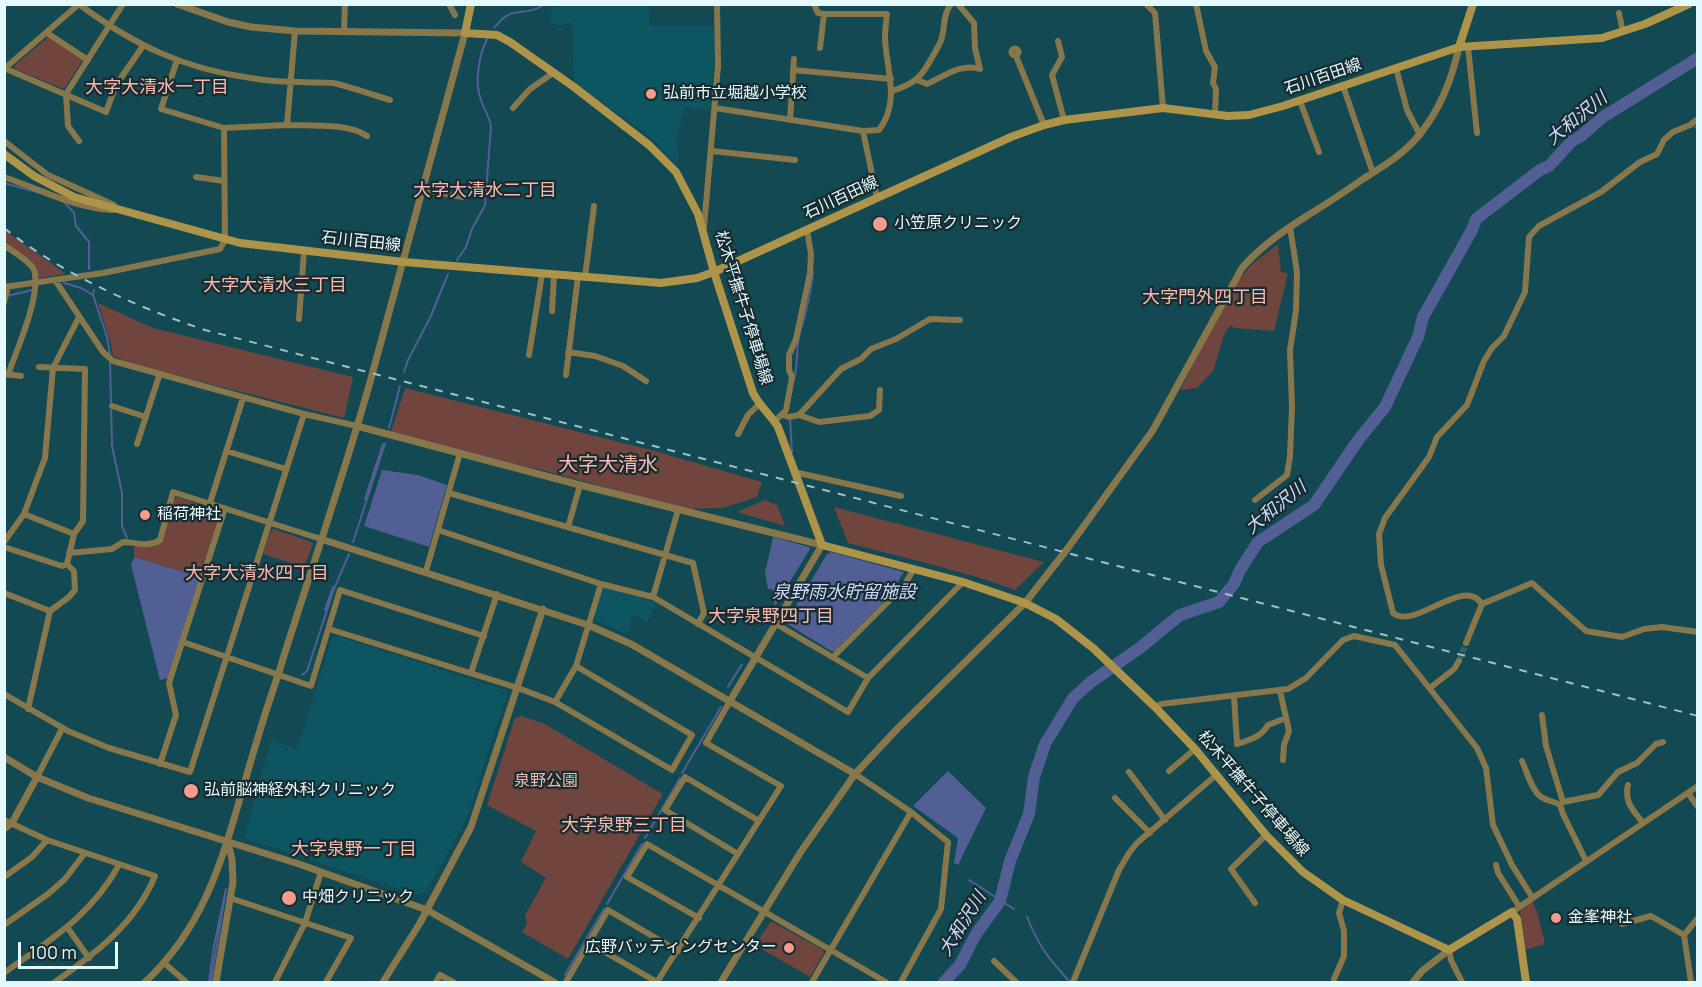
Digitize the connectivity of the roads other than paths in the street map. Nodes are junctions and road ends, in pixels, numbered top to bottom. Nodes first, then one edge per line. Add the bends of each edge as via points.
1 (123, 4) edge
2 (177, 4) edge
3 (345, 4) edge
4 (449, 4) edge
5 (471, 4) edge
6 (717, 4) edge
7 (814, 4) edge
8 (951, 4) edge
9 (958, 4) edge
10 (1146, 4) edge
11 (1196, 4) edge
12 (1473, 4) edge
13 (1689, 4) edge
14 (80, 5) edge
15 (1619, 13) dead end
16 (824, 14) junction
17 (455, 15) dead end
18 (109, 27) junction
19 (344, 30) junction
20 (294, 31) junction
21 (1623, 32) junction
22 (47, 33) junction
23 (465, 33) junction
24 (1009, 40) dead end
25 (1058, 41) dead end
26 (143, 46) junction
27 (1464, 47) junction
28 (820, 48) dead end
29 (794, 59) dead end
30 (88, 60) junction
31 (177, 60) junction
32 (5, 68) edge
33 (1396, 68) junction
34 (793, 70) junction
35 (553, 73) junction
36 (891, 79) junction
37 (917, 80) junction
38 (291, 82) junction
39 (1342, 86) junction
40 (892, 91) junction
41 (66, 94) junction
42 (390, 100) dead end
43 (1300, 101) junction
44 (513, 108) dead end
45 (715, 108) junction
46 (1163, 108) junction
47 (1215, 115) junction
48 (1698, 119) edge
49 (790, 120) junction
50 (1064, 120) junction
51 (287, 125) junction
52 (1044, 125) junction
53 (224, 128) junction
54 (863, 131) junction
55 (1477, 133) dead end
56 (1420, 135) junction
57 (367, 136) dead end
58 (4, 141) edge
59 (79, 141) dead end
60 (712, 151) junction
61 (1319, 152) dead end
62 (4, 154) edge
63 (795, 160) dead end
64 (1373, 173) junction
65 (4, 177) edge
66 (196, 177) dead end
67 (224, 181) junction
68 (424, 190) junction
69 (462, 197) dead end
70 (877, 198) junction
71 (594, 206) dead end
72 (125, 211) junction
73 (1290, 227) junction
74 (807, 230) junction
75 (703, 231) junction
76 (225, 240) junction
77 (4, 245) edge
78 (304, 251) junction
79 (404, 262) junction
80 (714, 272) junction
81 (542, 274) junction
82 (554, 275) junction
83 (582, 276) junction
84 (55, 280) junction
85 (36, 283) junction
86 (6, 293) edge
87 (552, 311) dead end
88 (79, 317) junction
89 (299, 319) dead end
90 (960, 320) dead end
91 (568, 352) junction
92 (529, 355) dead end
93 (39, 367) dead end
94 (53, 368) junction
95 (6, 374) edge
96 (159, 375) junction
97 (566, 375) dead end
98 (21, 376) dead end
99 (645, 381) dead end
100 (880, 390) dead end
101 (243, 398) junction
102 (759, 404) junction
103 (112, 406) dead end
104 (304, 414) junction
105 (783, 415) junction
106 (799, 415) junction
107 (146, 417) junction
108 (775, 421) junction
109 (357, 426) junction
110 (738, 434) dead end
111 (137, 444) dead end
112 (226, 451) junction
113 (460, 453) junction
114 (286, 469) junction
115 (794, 472) junction
116 (580, 485) junction
117 (449, 493) junction
118 (901, 496) dead end
119 (1255, 500) dead end
120 (210, 503) junction
121 (225, 508) junction
122 (678, 510) junction
123 (24, 514) junction
124 (269, 522) junction
125 (568, 527) junction
126 (438, 530) junction
127 (74, 534) junction
128 (321, 539) junction
129 (4, 542) edge
130 (822, 545) junction
131 (4, 547) edge
132 (69, 553) junction
133 (664, 555) junction
134 (67, 564) junction
135 (913, 570) junction
136 (426, 571) junction
137 (963, 582) junction
138 (601, 584) junction
139 (4, 592) edge
140 (497, 594) junction
141 (652, 597) junction
142 (1025, 603) junction
143 (1482, 604) junction
144 (543, 609) junction
145 (50, 611) junction
146 (698, 624) junction
147 (776, 624) junction
148 (588, 625) junction
149 (329, 629) junction
150 (1698, 632) edge
151 (484, 636) junction
152 (183, 642) junction
153 (1466, 643) tunnel mouth
154 (225, 656) junction
155 (834, 656) junction
156 (755, 657) junction
157 (1459, 661) tunnel mouth
158 (576, 666) junction
159 (471, 673) junction
160 (278, 674) junction
161 (868, 678) junction
162 (518, 688) junction
163 (1430, 688) junction
164 (1280, 691) junction
165 (4, 694) edge
166 (1234, 696) junction
167 (730, 701) junction
168 (555, 702) junction
169 (1155, 707) junction
170 (27, 709) junction
171 (1542, 715) dead end
172 (1286, 718) junction
173 (62, 729) junction
174 (1663, 742) dead end
175 (1195, 749) junction
176 (4, 757) edge
177 (1283, 760) dead end
178 (1522, 761) dead end
179 (160, 764) junction
180 (1169, 771) dead end
181 (1129, 772) dead end
182 (855, 774) junction
183 (1215, 776) junction
184 (37, 777) junction
185 (1628, 785) dead end
186 (1698, 786) edge
187 (1688, 793) junction
188 (1115, 798) dead end
189 (1562, 804) junction
190 (1698, 807) edge
191 (911, 812) junction
192 (1165, 820) junction
193 (759, 821) junction
194 (8, 822) edge
195 (1643, 823) junction
196 (4, 829) edge
197 (1150, 833) junction
198 (1266, 835) junction
199 (47, 840) junction
200 (228, 843) junction
201 (84, 854) junction
202 (738, 854) junction
203 (1586, 861) junction
204 (119, 865) junction
205 (1496, 865) dead end
206 (321, 872) junction
207 (4, 877) edge
208 (719, 886) junction
209 (1532, 897) junction
210 (230, 898) junction
211 (1343, 900) junction
212 (1255, 903) dead end
213 (1515, 909) junction
214 (427, 910) junction
215 (764, 911) junction
216 (699, 918) junction
217 (1698, 918) edge
218 (305, 922) junction
219 (1622, 924) dead end
220 (4, 925) edge
221 (67, 927) junction
222 (1683, 935) junction
223 (589, 943) junction
224 (1449, 950) junction
225 (678, 951) junction
226 (831, 951) junction
227 (89, 958) junction
228 (994, 961) dead end
229 (164, 963) junction
230 (4, 973) edge
231 (1334, 979) dead end
232 (56, 982) edge
233 (145, 982) edge
234 (186, 982) edge
235 (216, 982) edge
236 (275, 982) edge
237 (326, 982) edge
238 (383, 982) edge
239 (436, 982) edge
240 (453, 982) edge
241 (554, 982) edge
242 (566, 982) edge
243 (721, 982) edge
244 (812, 982) edge
245 (886, 982) edge
246 (901, 982) edge
247 (1016, 982) edge
248 (1073, 982) edge
249 (1413, 982) edge
250 (1462, 982) edge
251 (1526, 982) edge
252 (1691, 982) edge

1 - 18 street
2 - 20 street via 228,22
3 - 19 street
4 - 17 street
5 - 23 main road
6 - 45 street
7 - 16 street via 818,13
8 - 37 street via 945,15 942,39
9 - 37 street via 974,23 980,69 962,67 927,84
10 - 46 street via 1155,14
11 - 47 street via 1206,51 1215,67
12 - 27 main road
13 - 21 main road, 石川百田線
14 - 18 street
14 - 22 street
15 - 21 street
16 - 28 street
16 - 36 street via 888,14 885,39
18 - 26 street
18 - 30 street
19 - 20 street
19 - 23 street
20 - 38 street
21 - 27 main road, 石川百田線 via 1584,40
22 - 30 street
22 - 32 street
23 - 35 main road, 松木平撫牛子停車場線 via 497,35
23 - 68 street
24 - 52 street
25 - 50 street via 1062,57 1052,75
26 - 31 street
26 - 41 street via 116,85 106,112
27 - 33 main road, 石川百田線
27 - 55 street
27 - 56 street via 1448,86
29 - 34 street
30 - 41 street
31 - 38 street via 224,74
31 - 53 street via 161,109
32 - 41 street
33 - 39 main road, 石川百田線
33 - 56 street via 1407,110
34 - 36 street
34 - 49 street
35 - 44 street via 530,89
35 - 75 main road, 松木平撫牛子停車場線 via 666,161 683,183
36 - 40 street
37 - 40 street
38 - 42 street via 333,83
38 - 51 street
39 - 43 main road, 石川百田線
39 - 64 street
40 - 54 street via 886,121 879,130
41 - 59 street via 68,126
43 - 47 main road, 石川百田線 via 1249,115
43 - 61 street
45 - 49 street
45 - 60 street
46 - 47 main road, 石川百田線
46 - 50 main road, 石川百田線
48 - 143 street via 1673,132 1657,154 1601,192 1539,226 1528,237 1525,292 1504,336 1485,361 1467,405 1437,437 1429,458 1385,518 1379,534 1380,557 1393,613 1407,618 1452,597 1472,596
49 - 54 street
50 - 52 main road, 石川百田線
51 - 53 street
51 - 57 street via 346,128
52 - 70 main road, 石川百田線
53 - 67 street
54 - 70 street
56 - 64 street
58 - 72 street via 48,175
60 - 63 street
60 - 75 street
62 - 72 main road, 石川百田線 via 34,176 74,197
64 - 73 street
65 - 72 street via 95,209
66 - 67 street
67 - 76 street
68 - 69 street
68 - 79 street
70 - 74 main road, 石川百田線
71 - 83 street
72 - 76 main road, 石川百田線
73 - 119 street via 1297,272 1290,350 1290,456 1287,475
73 - 142 street via 1242,268 1153,430
74 - 80 main road, 石川百田線
74 - 105 street via 812,254 810,273 789,355 792,377
75 - 80 main road, 松木平撫牛子停車場線
76 - 78 main road, 石川百田線
76 - 84 street via 220,249 200,254
77 - 85 street via 33,267
78 - 79 main road, 石川百田線
78 - 89 street
79 - 81 main road, 石川百田線
79 - 109 street
80 - 83 main road, 石川百田線 via 661,283
80 - 102 main road, 松木平撫牛子停車場線
81 - 82 main road, 石川百田線
81 - 92 street
82 - 83 main road, 石川百田線
82 - 87 street
83 - 91 street
84 - 85 street
84 - 88 street
85 - 86 street
85 - 95 street via 31,309
88 - 94 street
88 - 96 street via 106,356
90 - 106 street via 930,319 871,350 841,369
91 - 97 street
91 - 99 street via 623,366
93 - 94 street
94 - 123 street via 45,458
94 - 127 street via 85,369 83,521
95 - 98 street
96 - 101 street
96 - 107 street
100 - 106 street via 879,410 870,416 819,422
101 - 104 street
101 - 112 street
102 - 108 main road, 松木平撫牛子停車場線
102 - 110 street
103 - 107 street
104 - 109 street
104 - 114 street
105 - 106 street
105 - 108 street
107 - 111 street
108 - 115 main road, 松木平撫牛子停車場線
109 - 113 street
109 - 128 street
112 - 114 street
112 - 120 street
113 - 116 street
113 - 117 street
114 - 124 street
115 - 118 street
115 - 130 main road, 松木平撫牛子停車場線
116 - 122 street
116 - 125 street
117 - 125 street
117 - 126 street
120 - 121 street
120 - 132 street via 173,492 157,543 123,542 112,549
121 - 124 street
121 - 152 street
122 - 130 street
122 - 133 street
123 - 127 street
123 - 129 street
124 - 128 street
124 - 154 street
125 - 133 street
126 - 136 street
126 - 138 street
127 - 132 street
128 - 136 street
128 - 160 street
130 - 135 main road
130 - 147 street
131 - 134 street via 62,566
132 - 134 street
133 - 141 street
133 - 146 street via 693,563 704,613
134 - 145 street via 74,571 75,590
135 - 137 main road
135 - 155 street via 904,586
136 - 140 street
137 - 142 main road
137 - 161 street
138 - 141 street
138 - 148 street
139 - 145 street
140 - 144 street
140 - 151 street
141 - 146 street
142 - 169 main road, 松木平撫牛子停車場線 via 1056,619 1093,648
142 - 182 street
143 - 150 street via 1532,583 1586,631 1622,637 1662,627
143 - 153 street
144 - 148 street
144 - 162 street
145 - 170 street
146 - 156 street
147 - 155 street
147 - 156 street
148 - 158 street
148 - 167 street via 631,644
149 - 151 street via 340,590
149 - 159 street
149 - 160 street via 311,686
151 - 159 street
152 - 154 street
152 - 179 street via 169,683 176,715
154 - 160 street
154 - 179 street via 190,772
155 - 161 street
156 - 161 street via 848,712
156 - 167 street
157 - 163 street
158 - 168 street
158 - 168 street via 692,735 672,770
159 - 162 street
160 - 200 street
162 - 168 street
162 - 214 street via 471,827
163 - 164 street via 1395,645 1354,636 1343,640 1306,678
163 - 209 street via 1477,748 1486,768 1493,825
164 - 166 street
164 - 172 street
165 - 170 street
166 - 169 street
166 - 172 street via 1237,744 1252,740 1264,733 1268,725
167 - 182 street
167 - 193 street via 706,743 781,786
169 - 175 main road, 松木平撫牛子停車場線
170 - 173 street
171 - 189 street
172 - 177 street via 1289,731
173 - 179 street
173 - 184 street
174 - 189 street via 1637,763 1618,772 1598,795
175 - 180 street
175 - 183 main road, 松木平撫牛子停車場線
176 - 184 street
178 - 189 street via 1537,794
181 - 192 street
182 - 191 street
182 - 215 street
183 - 192 street
183 - 198 main road, 松木平撫牛子停車場線
184 - 194 street
184 - 200 street via 88,798
185 - 195 street via 1628,801
186 - 187 street
187 - 190 street
187 - 195 street
188 - 197 street
189 - 203 street
191 - 226 street
191 - 246 street via 948,842 941,909
192 - 197 street
193 - 202 street
193 - 202 street via 685,777 665,810
194 - 196 street
194 - 199 street
195 - 203 street
197 - 248 street via 1129,853 1119,870
198 - 211 main road, 松木平撫牛子停車場線 via 1303,873
198 - 212 street via 1231,870 1246,896
199 - 201 street
199 - 207 street via 32,857
200 - 206 street
200 - 210 street via 233,863
200 - 229 street via 198,912
201 - 204 street
201 - 220 street via 65,879
202 - 208 street
203 - 209 street
204 - 221 street via 96,900
204 - 227 street via 155,876 129,921
205 - 213 street
206 - 214 street
206 - 218 street
208 - 215 street
208 - 216 street
208 - 216 street via 647,844 627,877
209 - 213 street
210 - 218 street
210 - 235 street
211 - 224 main road, 松木平撫牛子停車場線
211 - 231 street via 1339,914 1344,956
213 - 224 main road
213 - 251 main road
214 - 238 street
214 - 241 street
215 - 226 street
215 - 243 street
216 - 225 street
217 - 222 street
218 - 236 street
218 - 237 street via 351,938
219 - 222 street via 1651,916
221 - 227 street
221 - 230 street
222 - 252 street
223 - 225 street via 657,982
223 - 225 street via 608,910
223 - 242 street
224 - 249 street
224 - 250 street
226 - 244 street
226 - 245 street
227 - 232 street
228 - 247 street
229 - 233 street
229 - 234 street
239 - 240 street via 440,975

